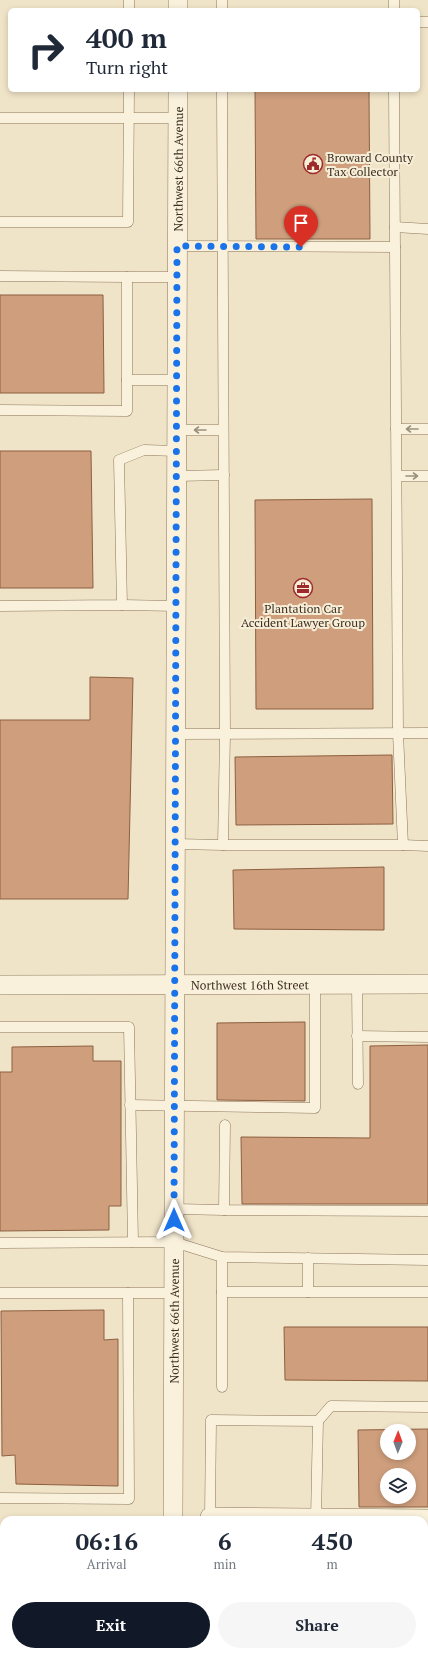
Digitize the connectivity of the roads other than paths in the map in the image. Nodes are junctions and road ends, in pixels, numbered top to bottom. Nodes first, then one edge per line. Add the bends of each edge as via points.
1 (129, 92) edge
2 (178, 92) edge
3 (222, 92) edge
4 (394, 92) edge
5 (0, 118) edge
6 (128, 118) junction
7 (178, 118) junction
8 (0, 222) edge
9 (395, 227) junction
10 (428, 229) edge
11 (177, 246) junction
12 (222, 247) junction
13 (395, 248) junction
14 (0, 276) edge
15 (127, 277) junction
16 (177, 277) junction
17 (127, 380) junction
18 (177, 380) junction
19 (0, 410) edge
20 (396, 429) junction
21 (428, 429) edge
22 (177, 430) junction
23 (223, 430) junction
24 (177, 451) junction
25 (224, 475) junction
26 (177, 476) junction
27 (396, 476) junction
28 (428, 476) edge
29 (122, 605) junction
30 (0, 606) edge
31 (176, 606) junction
32 (398, 733) junction
33 (428, 733) edge
34 (176, 734) junction
35 (225, 734) junction
36 (176, 844) junction
37 (223, 845) junction
38 (403, 845) junction
39 (428, 846) edge
40 (315, 984) junction
41 (357, 984) junction
42 (428, 984) edge
43 (0, 985) edge
44 (176, 986) junction
45 (0, 1027) edge
46 (358, 1036) junction
47 (428, 1037) edge
48 (358, 1084) dead end
49 (130, 1105) junction
50 (175, 1106) junction
51 (225, 1125) dead end
52 (175, 1209) junction
53 (224, 1210) junction
54 (428, 1211) edge
55 (133, 1242) junction
56 (174, 1242) junction
57 (0, 1243) edge
58 (222, 1257) junction
59 (308, 1258) junction
60 (428, 1260) edge
61 (0, 1292) edge
62 (222, 1292) junction
63 (308, 1292) junction
64 (428, 1292) edge
65 (128, 1293) junction
66 (174, 1293) junction
67 (222, 1387) dead end
68 (428, 1407) edge
69 (318, 1421) junction
70 (0, 1498) edge
71 (173, 1516) edge
72 (210, 1516) edge
73 (316, 1516) edge

1 - 6 lane
2 - 7 street, Northwest 66th Avenue
3 - 12 lane
4 - 9 lane
5 - 6 lane
6 - 7 lane
6 - 8 lane via 128,222
7 - 11 street, Northwest 66th Avenue
9 - 10 lane
9 - 13 lane
11 - 12 lane
11 - 16 street, Northwest 66th Avenue
12 - 13 lane
12 - 23 lane
13 - 20 lane
14 - 15 lane
15 - 16 lane
15 - 17 lane
16 - 18 street, Northwest 66th Avenue
17 - 18 lane
17 - 19 lane via 127,411
18 - 22 street, Northwest 66th Avenue
21 -> 20 lane
20 - 27 lane
23 -> 22 lane
22 - 24 street, Northwest 66th Avenue
23 - 25 lane
24 - 26 street, Northwest 66th Avenue
24 - 29 lane via 144,450 119,460
25 - 26 lane
25 - 35 lane
26 - 31 street, Northwest 66th Avenue
27 -> 28 lane
27 - 32 lane
29 - 30 lane
29 - 31 lane
31 - 34 street, Northwest 66th Avenue
32 - 33 lane
32 - 35 lane
32 - 38 lane
34 - 35 lane
34 - 36 street, Northwest 66th Avenue
35 - 37 lane
36 - 37 lane
36 - 44 street, Northwest 66th Avenue
37 - 38 lane
38 - 39 lane
40 - 41 street, Northwest 16th Street
40 - 44 street, Northwest 16th Street
40 - 50 lane via 315,1108
41 - 42 street, Northwest 16th Street
41 - 46 lane
43 - 44 street, Northwest 16th Street
44 - 50 street, Northwest 66th Avenue
45 - 49 lane via 129,1027
46 - 47 lane
46 - 48 lane
49 - 50 lane
49 - 55 lane
50 - 52 street, Northwest 66th Avenue
51 - 53 lane
52 - 53 lane
52 - 56 street, Northwest 66th Avenue
53 - 54 lane
55 - 56 lane
55 - 57 lane
56 - 58 lane
56 - 66 street, Northwest 66th Avenue
58 - 59 lane
58 - 62 lane
59 - 60 lane
59 - 63 lane
61 - 65 lane
62 - 63 lane
62 - 67 lane
63 - 64 lane
65 - 66 lane
65 - 70 lane via 129,1499
66 - 71 street, Northwest 66th Avenue
68 - 69 lane via 331,1406
69 - 72 lane via 211,1420
69 - 73 lane

